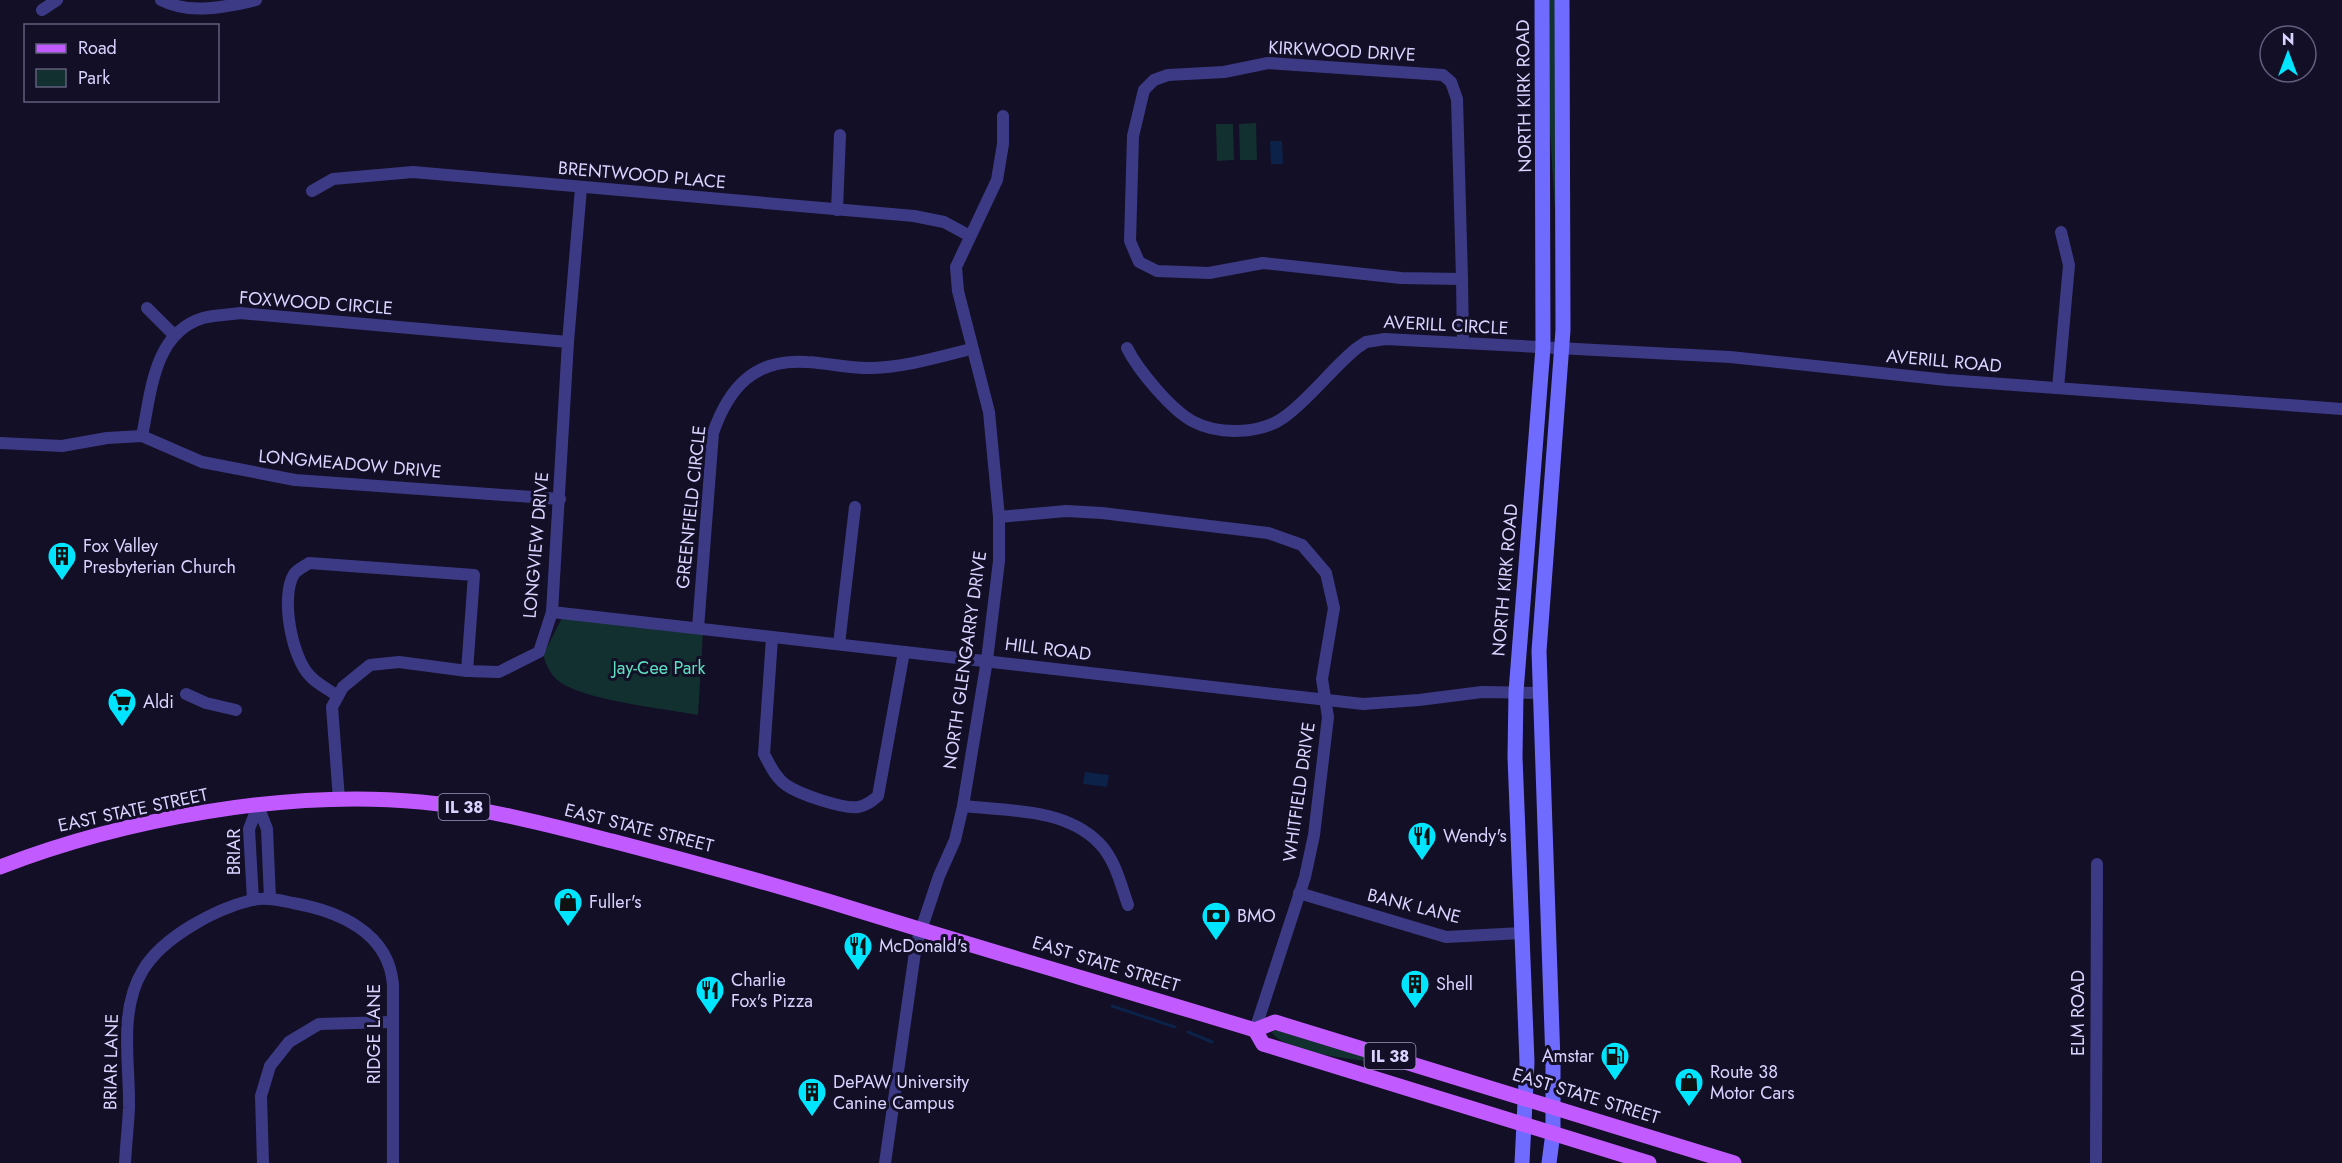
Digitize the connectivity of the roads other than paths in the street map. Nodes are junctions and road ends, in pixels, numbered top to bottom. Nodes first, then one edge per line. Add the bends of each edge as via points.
1 (57, 0) edge
2 (160, 0) edge
3 (256, 0) edge
4 (1542, 0) edge
5 (1562, 0) edge
6 (42, 10) dead end
7 (1003, 116) dead end
8 (840, 135) dead end
9 (581, 188) junction
10 (312, 191) dead end
11 (837, 210) junction
12 (2061, 232) dead end
13 (970, 236) junction
14 (1462, 279) junction
15 (147, 308) dead end
16 (174, 335) junction
17 (568, 342) junction
18 (1463, 343) junction
19 (1127, 348) dead end
20 (1543, 348) junction
21 (972, 349) junction
22 (1562, 349) junction
23 (2058, 388) junction
24 (2342, 409) edge
25 (142, 436) junction
26 (0, 443) edge
27 (560, 499) junction
28 (855, 507) dead end
29 (999, 517) junction
30 (552, 612) junction
31 (698, 628) junction
32 (772, 638) junction
33 (839, 644) junction
34 (904, 652) junction
35 (987, 660) junction
36 (467, 671) junction
37 (1516, 692) junction
38 (1539, 693) junction
39 (186, 694) dead end
40 (336, 695) junction
41 (1325, 700) junction
42 (236, 710) dead end
43 (339, 799) junction
44 (258, 806) junction
45 (963, 806) junction
46 (2097, 864) dead end
47 (0, 867) edge
48 (1299, 893) junction
49 (270, 898) junction
50 (253, 900) junction
51 (1128, 905) dead end
52 (920, 928) junction
53 (1522, 933) junction
54 (391, 1022) junction
55 (1255, 1030) junction
56 (1526, 1097) junction
57 (1553, 1106) junction
58 (1525, 1125) junction
59 (1553, 1133) junction
60 (125, 1163) edge
61 (263, 1163) edge
62 (393, 1163) edge
63 (885, 1163) edge
64 (1522, 1163) edge
65 (1549, 1163) edge
66 (1649, 1163) edge
67 (1734, 1163) edge
68 (2096, 1163) edge

1 - 6 street
2 - 3 street via 196,9
4 - 20 main road, NORTH KIRK ROAD
5 - 22 main road
7 - 13 street, NORTH GLENGARRY DRIVE via 997,180
8 - 11 street
9 - 10 street, BRENTWOOD PLACE via 413,172 333,179
9 - 11 street, BRENTWOOD PLACE
9 - 17 street, LONGVIEW DRIVE
11 - 13 street, BRENTWOOD PLACE via 914,216 944,222
12 - 23 street via 2069,265
13 - 21 street, NORTH GLENGARRY DRIVE via 956,267
14 - 14 street, KIRKWOOD DRIVE via 1401,278 1263,262 1195,274 1147,267 1133,252 1129,229 1132,136 1144,90 1154,80 1168,75 1224,72 1268,63 1443,75 1451,82 1457,99
14 - 18 street, KIRKWOOD DRIVE
15 - 16 street
16 - 17 street, FOXWOOD CIRCLE via 202,318 240,313
16 - 25 street, FOXWOOD CIRCLE via 155,371
17 - 27 street, LONGVIEW DRIVE
18 - 19 street, AVERILL CIRCLE via 1397,338 1366,342 1284,417 1267,426 1246,430 1193,422 1138,369
18 - 20 street, AVERILL CIRCLE
20 - 22 street, AVERILL ROAD
20 - 37 main road, NORTH KIRK ROAD
21 - 29 street, NORTH GLENGARRY DRIVE via 989,412
21 - 31 street, GREENFIELD CIRCLE via 904,367 804,362 770,365 741,381 721,410 713,433
22 - 23 street, AVERILL ROAD via 1730,357
22 - 38 main road via 1541,613
23 - 24 street, AVERILL ROAD
25 - 26 street, LONGMEADOW DRIVE via 62,446
25 - 27 street, LONGMEADOW DRIVE via 202,462 295,480
27 - 30 street, LONGVIEW DRIVE
28 - 33 street
29 - 35 street, NORTH GLENGARRY DRIVE via 999,561
29 - 41 street, WHITFIELD DRIVE via 1066,511 1102,513 1268,533 1302,545 1326,573 1334,608 1322,679
30 - 31 street, HILL ROAD
30 - 36 street, LONGVIEW DRIVE via 539,652 533,657 499,672
31 - 32 street, HILL ROAD
32 - 33 street, HILL ROAD
32 - 34 street via 764,754 772,771 785,784 847,806 859,807 878,796
33 - 34 street, HILL ROAD
34 - 35 street, HILL ROAD
35 - 41 street, HILL ROAD
35 - 45 street, NORTH GLENGARRY DRIVE
36 - 40 street, LONGVIEW DRIVE via 399,662 373,664
36 - 40 street via 474,575 309,563 295,573 290,588 290,631 297,658 310,677
37 - 38 street, HILL ROAD
37 - 41 street, HILL ROAD via 1464,693 1363,704
37 - 53 main road, NORTH KIRK ROAD
38 - 57 main road
39 - 42 street
40 - 43 street via 332,713
41 - 48 street, WHITFIELD DRIVE via 1328,717 1315,827
43 - 44 main road, EAST STATE STREET / IL 38
43 - 52 main road, EAST STATE STREET / IL 38 via 418,802 490,812 740,874
44 - 47 main road, EAST STATE STREET / IL 38 via 174,817 112,831 47,848
44 - 49 street via 267,829
44 - 50 street, BRIAR via 249,829
45 - 51 street via 1052,816 1078,826 1105,851
45 - 52 street, NORTH GLENGARRY DRIVE via 955,840
46 - 68 street, ELM ROAD
48 - 53 street, BANK LANE via 1446,937
48 - 55 street, WHITFIELD DRIVE
49 - 50 street, BRIAR LANE
49 - 54 street, RIDGE LANE via 330,910 369,933 392,974
50 - 60 street, BRIAR LANE via 207,917 174,937 151,957 134,987 127,1022 129,1108
52 - 55 main road, EAST STATE STREET / IL 38
52 - 63 street, NORTH GLENGARRY DRIVE
53 - 56 main road, NORTH KIRK ROAD
54 - 61 street via 319,1024 289,1042 270,1066 261,1096
54 - 62 street, RIDGE LANE
55 - 56 main road, EAST STATE STREET / IL 38 via 1275,1022
55 - 58 main road, EAST STATE STREET / IL 38 via 1263,1044
56 - 57 main road, EAST STATE STREET / IL 38
56 - 58 main road, NORTH KIRK ROAD
57 - 59 main road
57 - 67 main road, EAST STATE STREET / IL 38
58 - 59 main road, EAST STATE STREET / IL 38
58 - 64 main road, NORTH KIRK ROAD
59 - 65 main road
59 - 66 main road, EAST STATE STREET / IL 38

